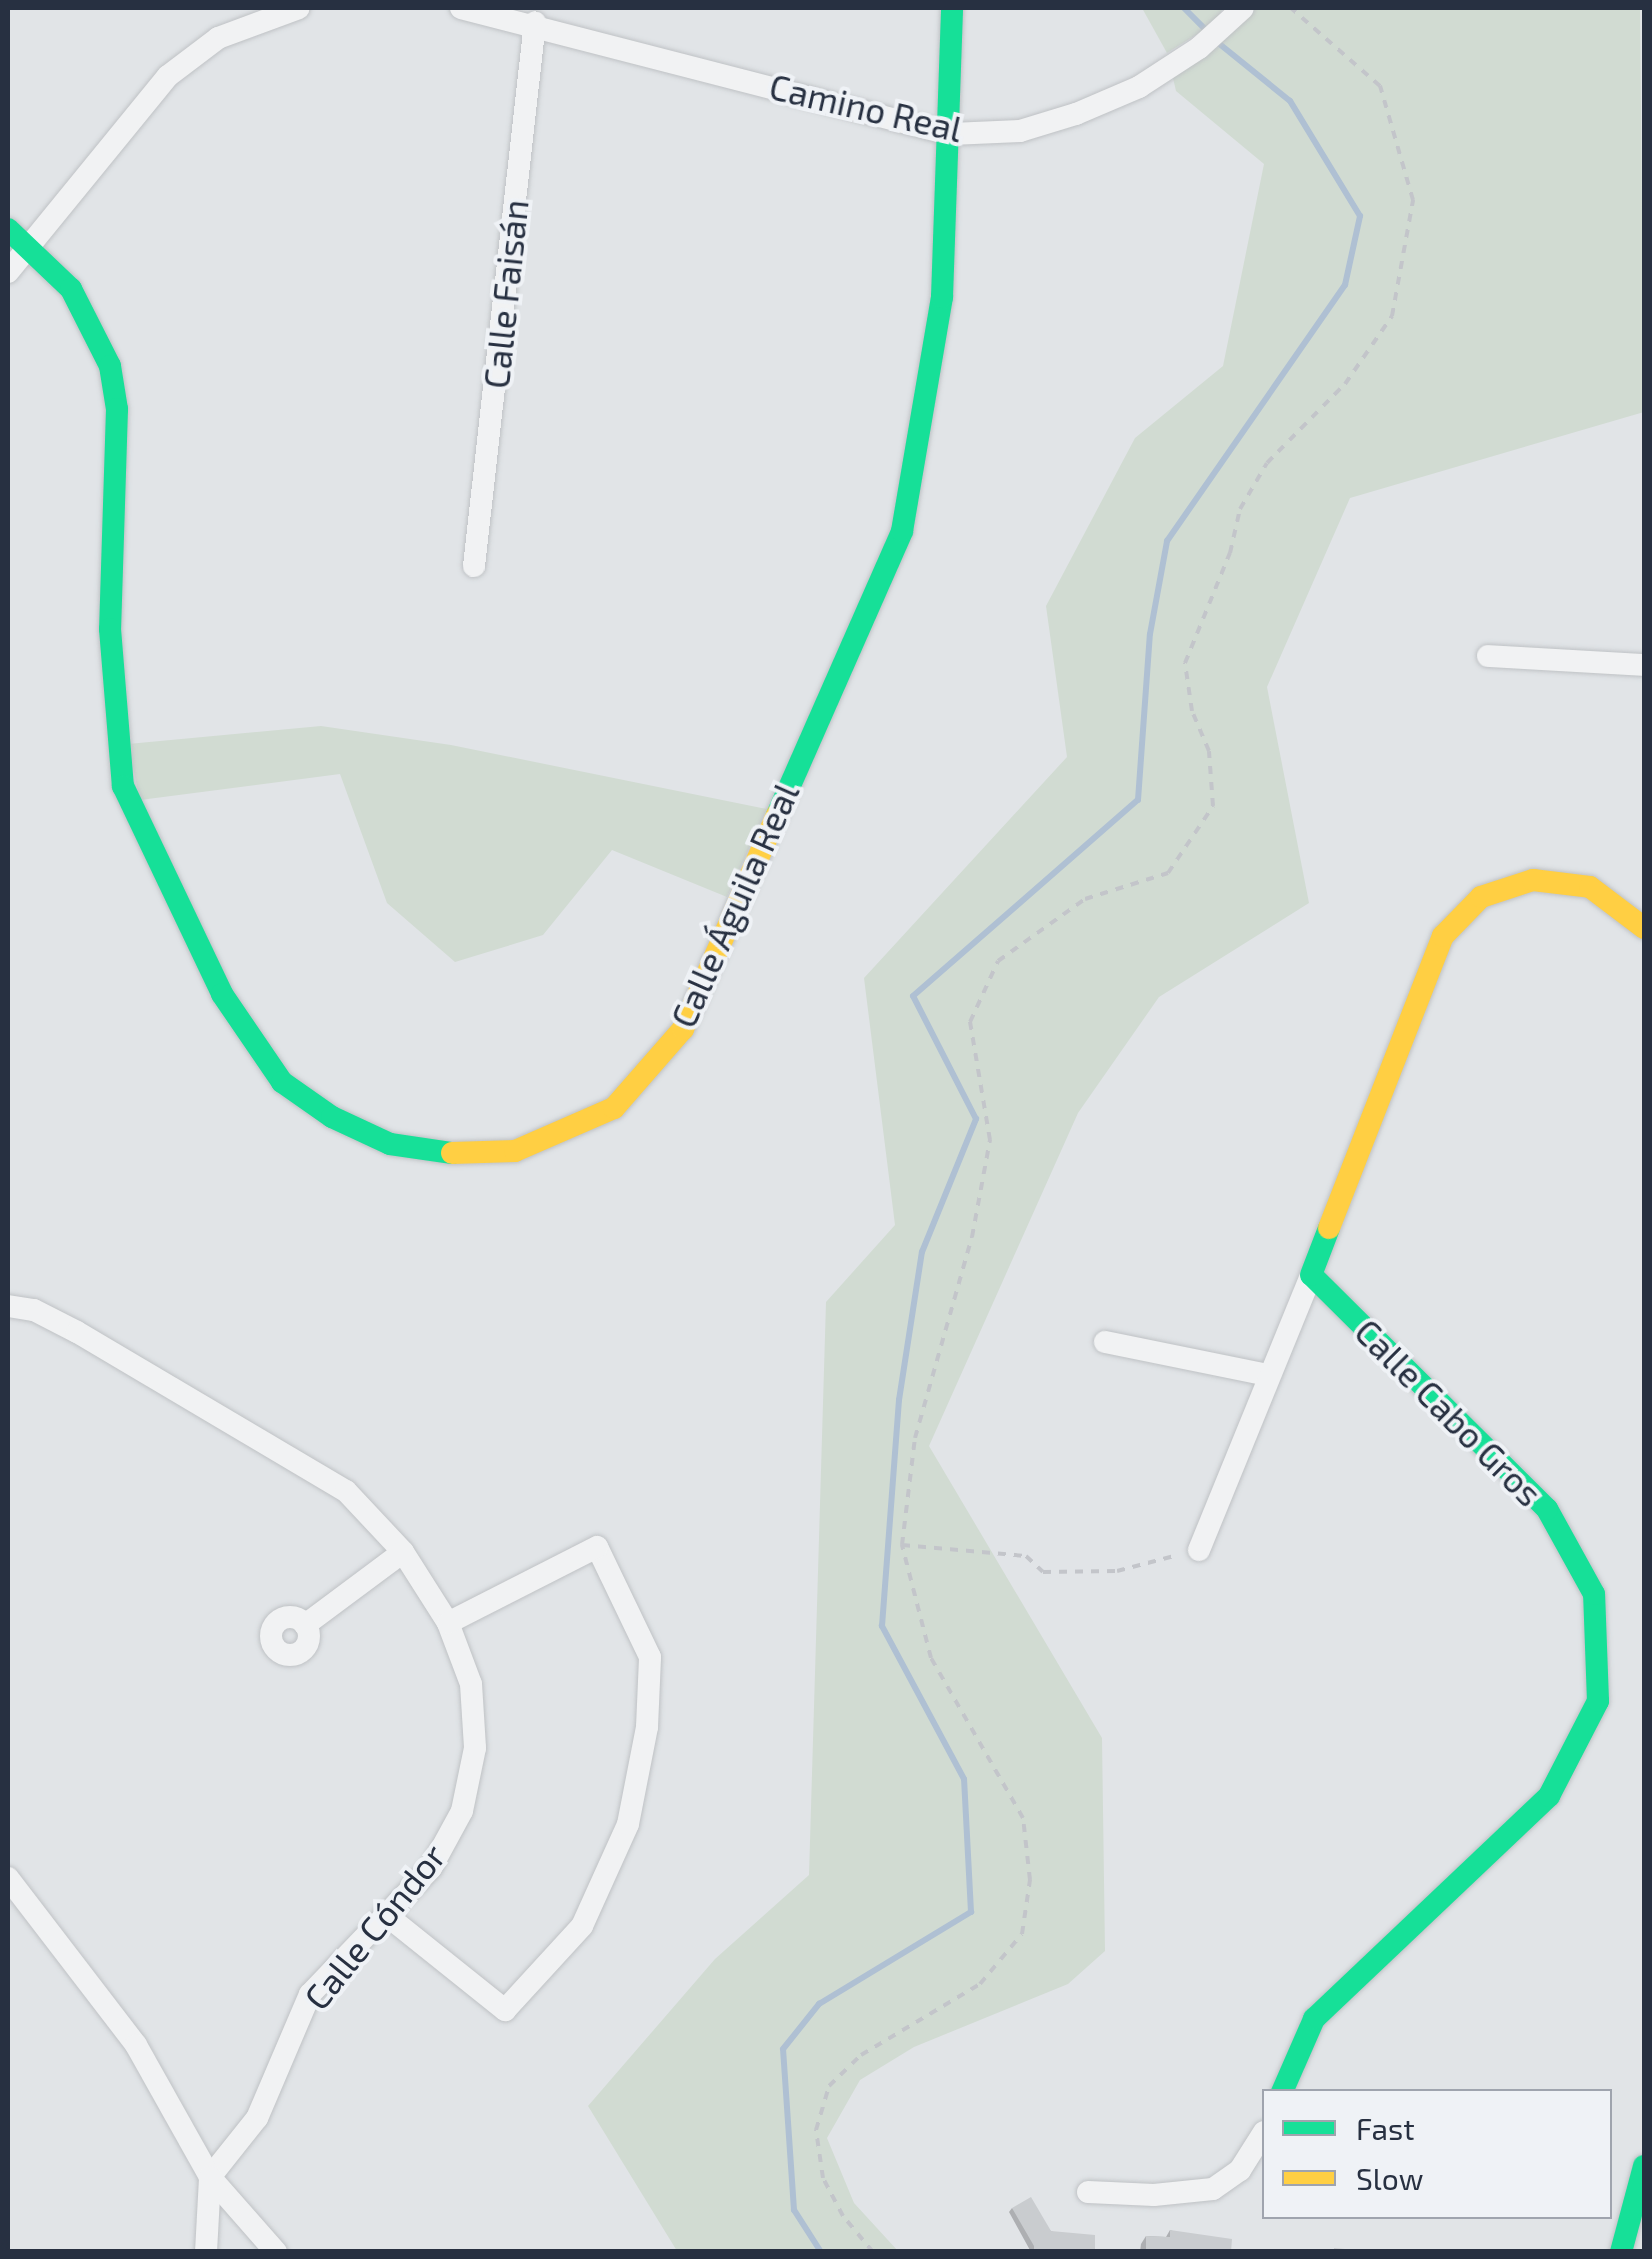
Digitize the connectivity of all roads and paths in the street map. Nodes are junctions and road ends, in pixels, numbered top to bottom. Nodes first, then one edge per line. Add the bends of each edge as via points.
1 (299, 8) edge
2 (461, 8) edge
3 (952, 8) edge
4 (1291, 8) edge
5 (1239, 14) edge
6 (536, 22) junction
7 (950, 134) junction
8 (8, 229) edge
9 (32, 250) junction
10 (8, 272) edge
11 (474, 566) dead end
12 (1488, 656) dead end
13 (1644, 665) edge
14 (1644, 928) edge
15 (1311, 1275) junction
16 (8, 1306) edge
17 (1105, 1342) dead end
18 (1266, 1375) junction
19 (902, 1546) junction
20 (1198, 1550) joint
21 (403, 1552) junction
22 (448, 1624) junction
23 (305, 1625) dead end
24 (8, 1878) edge
25 (385, 1914) junction
26 (1283, 2089) edge
27 (1262, 2135) edge
28 (1644, 2166) edge
29 (210, 2177) junction
30 (1088, 2192) dead end
31 (1644, 2240) edge
32 (206, 2252) edge
33 (276, 2252) edge
34 (873, 2252) edge
35 (1622, 2252) edge
36 (1643, 2252) edge

1 - 9 street via 218,38 168,76 130,115
2 - 6 street, Camino Real
3 - 7 street, Calle Águila Real
4 - 19 path via 1380,86 1413,200 1392,316 1346,384 1268,463 1240,509 1230,553 1186,662 1192,711 1209,751 1213,806 1168,873 1085,899 998,961 970,1022 990,1140 972,1237 914,1438
5 - 7 street, Camino Real via 1140,86 1076,114 1020,131
6 - 7 street, Camino Real
6 - 11 street, Calle Faisán
7 - 9 street, Calle Águila Real via 942,296 902,530 683,1029 614,1108 514,1151 453,1154 390,1144 332,1118 282,1082 222,994 123,786 110,630 117,409 110,366 72,289
8 - 9 street, Calle Águila Real
9 - 10 street
12 - 13 street
14 - 15 street via 1590,887 1533,880 1480,897 1443,936
15 - 18 street
15 - 26 street, Calle Cabo Gros via 1547,1509 1594,1594 1598,1701 1549,1796 1314,2019
16 - 21 street, Calle Cóndor via 34,1310 77,1332 292,1456 346,1491
17 - 18 street
18 - 20 street
19 - 20 path via 1026,1556 1043,1572 1118,1571
19 - 34 path via 931,1658 1023,1818 1030,1880 1022,1934 980,1984 862,2054 829,2086 816,2130 823,2178 842,2216
21 - 22 street, Calle Cóndor
21 - 23 street
22 - 25 street, Calle Cóndor via 471,1684 476,1748 465,1795 431,1868
22 - 25 street via 598,1547 650,1658 628,1824 582,1926 504,2010
24 - 29 street via 136,2044
25 - 29 street, Calle Cóndor via 310,1994 257,2118
27 - 30 street via 1240,2170 1213,2188 1154,2195
28 - 35 street
29 - 32 street
29 - 33 street
31 - 36 street

